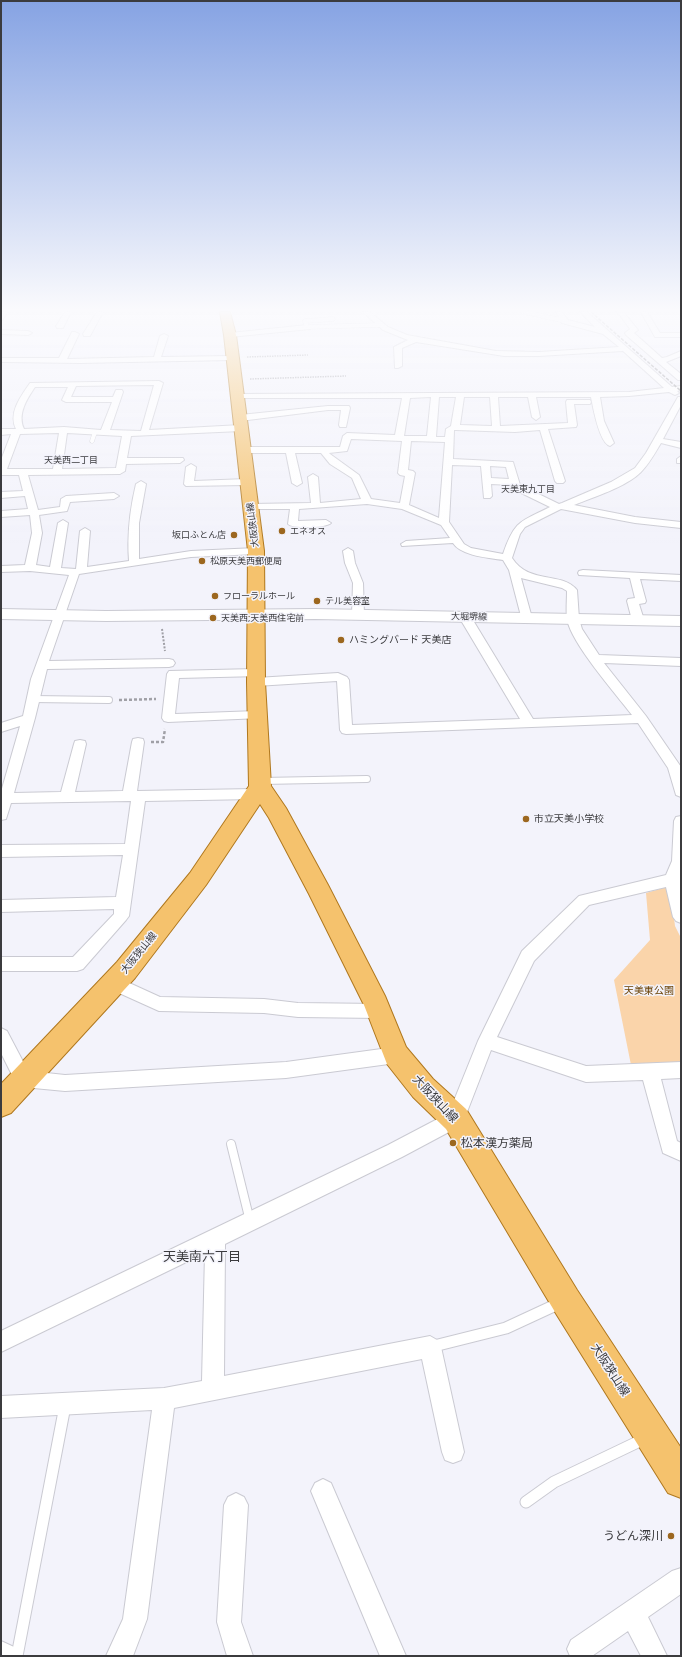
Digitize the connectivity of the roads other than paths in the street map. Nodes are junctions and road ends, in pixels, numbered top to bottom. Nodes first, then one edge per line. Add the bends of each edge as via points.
1 (30, 389) edge
2 (71, 389) edge
3 (120, 389) edge
4 (157, 389) edge
5 (236, 389) edge
6 (674, 389) edge
7 (677, 389) edge
8 (532, 394) junction
9 (406, 395) junction
10 (435, 395) junction
11 (460, 395) junction
12 (494, 395) junction
13 (236, 396) junction
14 (596, 398) junction
15 (116, 399) junction
16 (681, 399) edge
17 (536, 417) dead end
18 (240, 423) junction
19 (343, 425) dead end
20 (543, 426) junction
21 (455, 427) junction
22 (496, 428) junction
23 (64, 430) junction
24 (19, 431) junction
25 (1, 432) edge
26 (95, 432) junction
27 (105, 432) junction
28 (126, 434) junction
29 (144, 434) junction
30 (403, 438) junction
31 (431, 439) junction
32 (450, 440) junction
33 (657, 440) junction
34 (92, 441) dead end
35 (610, 443) dead end
36 (681, 445) edge
37 (290, 449) junction
38 (245, 450) junction
39 (324, 451) junction
40 (180, 460) dead end
41 (122, 461) junction
42 (448, 462) junction
43 (485, 463) junction
44 (191, 467) dead end
45 (1, 472) edge
46 (57, 472) junction
47 (23, 473) junction
48 (314, 477) dead end
49 (486, 481) junction
50 (560, 481) dead end
51 (247, 482) junction
52 (514, 482) junction
53 (297, 483) dead end
54 (141, 484) dead end
55 (29, 493) junction
56 (1, 495) edge
57 (114, 496) dead end
58 (487, 496) dead end
59 (367, 502) junction
60 (295, 506) junction
61 (316, 506) junction
62 (404, 506) junction
63 (561, 506) junction
64 (251, 507) junction
65 (34, 513) junction
66 (1, 514) edge
67 (63, 522) dead end
68 (326, 524) dead end
69 (444, 524) junction
70 (681, 525) edge
71 (85, 531) dead end
72 (456, 540) junction
73 (406, 544) dead end
74 (420, 544) junction
75 (256, 551) junction
76 (348, 551) dead end
77 (420, 555) dead end
78 (507, 558) junction
79 (134, 562) junction
80 (1, 568) edge
81 (30, 568) junction
82 (514, 569) junction
83 (55, 570) junction
84 (78, 572) junction
85 (634, 575) junction
86 (681, 578) edge
87 (572, 590) junction
88 (1, 614) edge
89 (256, 614) junction
90 (59, 615) junction
91 (358, 615) junction
92 (465, 617) junction
93 (526, 618) junction
94 (573, 619) junction
95 (638, 620) junction
96 (681, 621) edge
97 (595, 659) junction
98 (681, 662) edge
99 (169, 663) road end
100 (42, 665) junction
101 (256, 678) junction
102 (33, 699) junction
103 (109, 700) road end
104 (257, 715) junction
105 (28, 719) junction
106 (642, 719) junction
107 (529, 723) junction
108 (1, 728) edge
109 (138, 742) road end
110 (80, 744) dead end
111 (366, 779) dead end
112 (258, 788) junction
113 (681, 792) edge
114 (134, 796) junction
115 (67, 797) junction
116 (4, 798) edge
117 (1, 815) edge
118 (681, 821) edge
119 (131, 849) junction
120 (1, 851) edge
121 (680, 862) edge
122 (672, 880) junction
123 (123, 903) junction
124 (1, 906) edge
125 (681, 917) edge
126 (1, 964) edge
127 (114, 983) junction
128 (379, 1011) junction
129 (1, 1036) edge
130 (486, 1041) junction
131 (396, 1055) junction
132 (681, 1070) edge
133 (650, 1072) junction
134 (23, 1079) junction
135 (1, 1104) edge
136 (456, 1119) junction
137 (231, 1144) dead end
138 (681, 1152) edge
139 (250, 1221) junction
140 (215, 1238) junction
141 (566, 1301) junction
142 (1, 1342) edge
143 (430, 1347) junction
144 (212, 1390) junction
145 (164, 1399) junction
146 (66, 1404) junction
147 (1, 1407) edge
148 (652, 1435) junction
149 (453, 1452) dead end
150 (681, 1480) edge
151 (323, 1491) dead end
152 (526, 1502) dead end
153 (236, 1505) dead end
154 (681, 1580) edge
155 (632, 1614) junction
156 (580, 1649) dead end
157 (1, 1654) edge
158 (5, 1656) edge
159 (17, 1656) edge
160 (119, 1656) edge
161 (240, 1656) edge
162 (393, 1656) edge
163 (654, 1656) edge

1 - 24 street via 20,408 17,422
2 - 15 street via 66,400
3 - 15 street
4 - 29 street
5 - 13 main road, 大阪狭山線
6 - 14 street
7 - 16 street
8 - 12 street
8 - 14 street
8 - 17 street
9 - 10 street
9 - 13 street
9 - 30 street
10 - 11 street
10 - 31 street
11 - 12 street
11 - 21 street
12 - 22 street
13 - 18 main road, 大阪狭山線
14 - 20 street via 570,402 573,425
14 - 35 street via 600,421
15 - 27 street
16 - 33 street
18 - 19 street via 328,408 346,408
18 - 29 street
18 - 38 main road, 大阪狭山線
20 - 22 street
20 - 50 street
21 - 22 street
21 - 32 street via 450,429
23 - 24 street
23 - 26 street
23 - 46 street
24 - 25 street
24 - 45 street
26 - 27 street
26 - 34 lane
27 - 28 street
28 - 29 street
28 - 41 street
30 - 31 street
30 - 39 street via 347,436 344,449
30 - 62 street via 403,473 410,473
31 - 32 street
32 - 42 street
33 - 36 street
33 - 63 street via 638,471 621,481
37 - 38 street
37 - 39 street
37 - 53 street
38 - 51 main road, 大阪狭山線
39 - 59 street via 327,458 353,474
40 - 41 street
41 - 46 street via 120,471
42 - 43 street
42 - 69 street
43 - 49 street
43 - 52 street via 510,464
44 - 51 street via 189,484
45 - 47 street
46 - 47 street
47 - 55 street
48 - 61 street
49 - 52 street
49 - 58 street
51 - 64 main road, 大阪狭山線
52 - 63 street via 516,487
54 - 79 street via 134,510
55 - 56 street
55 - 65 street
57 - 65 street via 66,498 64,510
59 - 61 street
59 - 62 street
60 - 61 street
60 - 64 street
60 - 68 street via 292,524
62 - 69 street
63 - 70 street via 635,520
63 - 78 street via 522,525 515,534
64 - 75 main road, 大阪狭山線
65 - 66 street
65 - 81 street via 37,533
67 - 83 street
69 - 72 street
71 - 84 street
72 - 74 street
72 - 78 street via 460,546 468,550
73 - 74 street
74 - 77 street
75 - 79 street via 191,554
75 - 89 main road, 大阪狭山線
76 - 91 street via 358,583
78 - 82 street
79 - 84 street
80 - 81 street
81 - 83 street
82 - 87 street via 524,575 565,584
82 - 93 street
83 - 84 street
84 - 90 street
85 - 86 street
85 - 87 street via 585,569
85 - 95 street via 641,601 632,601
87 - 94 street
88 - 90 main road, 大堀堺線
89 - 90 main road, 大堀堺線
89 - 91 main road, 大堀堺線
89 - 101 main road, 大阪狭山線
90 - 100 street
91 - 92 main road, 大堀堺線
92 - 93 main road, 大堀堺線
92 - 107 street
93 - 94 main road, 大堀堺線
94 - 95 main road, 大堀堺線
94 - 97 street via 576,629
95 - 96 main road, 大堀堺線
97 - 98 street
97 - 106 street
99 - 100 street
100 - 102 street
101 - 104 main road, 大阪狭山線
101 - 104 street via 173,674 168,718
101 - 107 street via 341,678 346,730
102 - 103 lane
102 - 105 street
104 - 112 main road, 大阪狭山線
105 - 108 street
105 - 116 street
106 - 107 street
106 - 113 street via 674,767
109 - 114 street
110 - 115 street
111 - 112 lane
112 - 114 street
112 - 127 main road, 大阪狭山線 via 198,879
112 - 128 main road, 大阪狭山線 via 278,814
114 - 115 street
114 - 119 street
115 - 116 street
116 - 117 street
118 - 121 street
119 - 120 street
119 - 123 street
121 - 122 street
122 - 125 street
122 - 130 street via 584,900 528,956
123 - 124 street
123 - 126 street via 121,916 78,964
127 - 128 street via 159,1004
127 - 134 main road, 大阪狭山線
128 - 131 main road, 大阪狭山線
129 - 134 street
130 - 133 street via 586,1074
130 - 136 street
131 - 134 street via 286,1070 65,1083
131 - 136 main road, 大阪狭山線 via 423,1088
132 - 133 street
133 - 138 street via 669,1147
134 - 135 main road, 大阪狭山線
136 - 139 street
136 - 141 main road, 大阪狭山線
137 - 139 lane
139 - 140 street
140 - 142 street
140 - 144 street
141 - 143 lane via 506,1328
141 - 148 main road, 大阪狭山線
143 - 144 street
143 - 149 street
144 - 145 street
145 - 146 street
145 - 160 street via 135,1620
146 - 147 street
146 - 159 lane
148 - 150 main road, 大阪狭山線
148 - 152 lane via 554,1482
151 - 162 street
153 - 161 street via 229,1622
154 - 155 street
155 - 156 street
155 - 163 street
157 - 158 street

